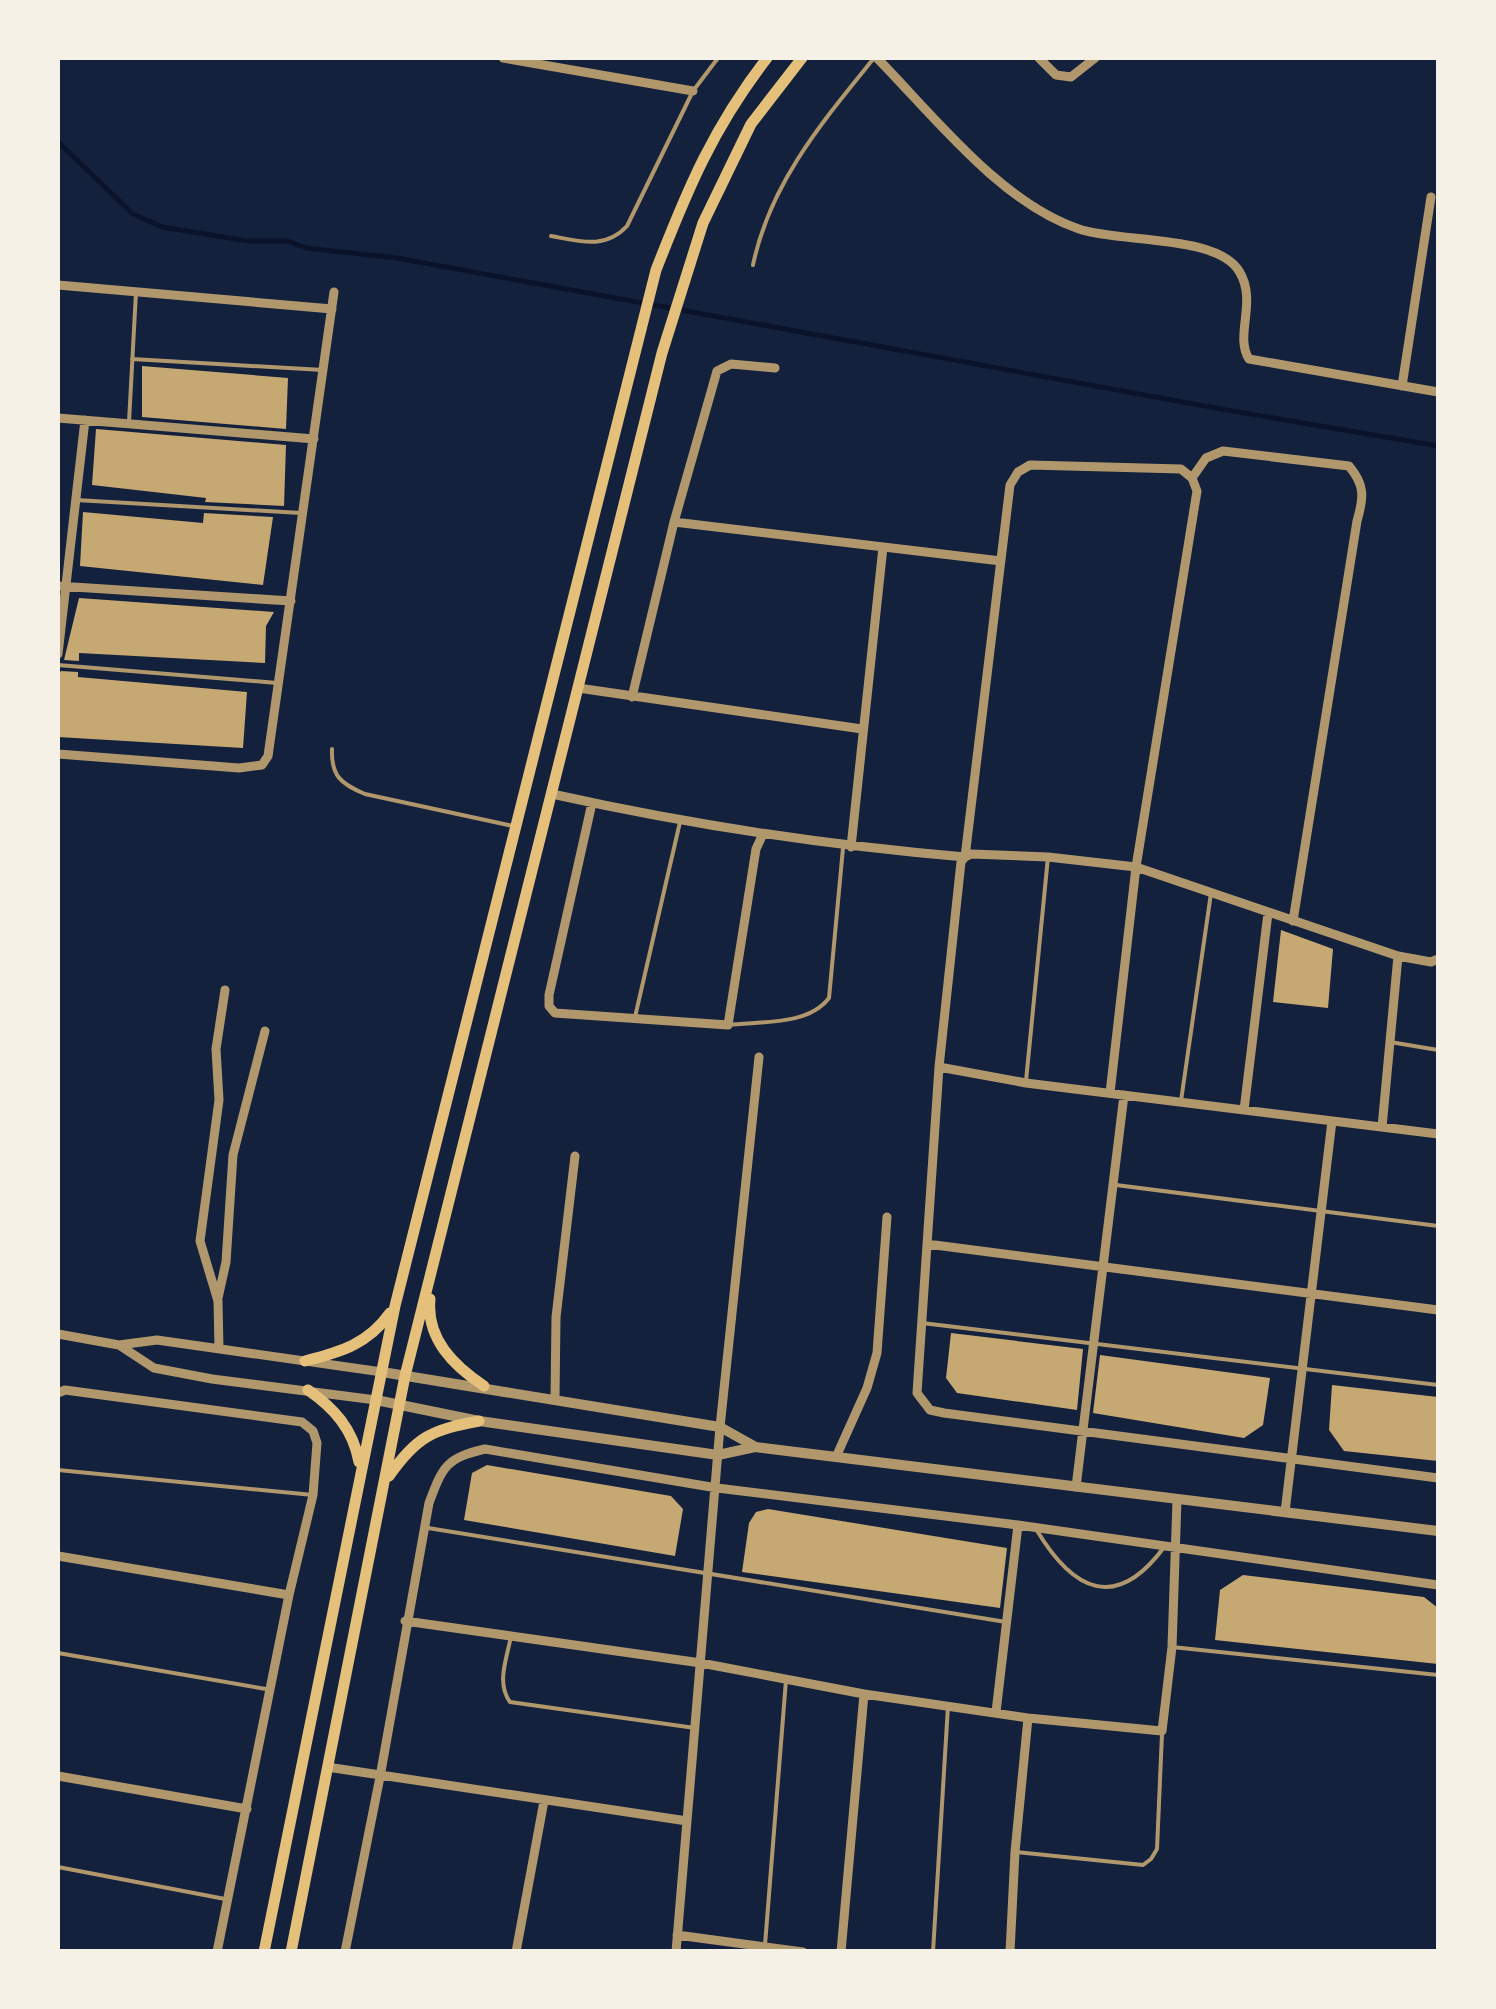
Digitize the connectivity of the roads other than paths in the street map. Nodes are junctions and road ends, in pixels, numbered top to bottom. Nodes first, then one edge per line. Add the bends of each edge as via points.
1 (502, 58) edge
2 (718, 58) edge
3 (767, 58) edge
4 (802, 58) edge
5 (875, 58) edge
6 (1039, 58) edge
7 (1095, 58) edge
8 (693, 91) junction
9 (1432, 197) dead end
10 (550, 236) dead end
11 (753, 265) dead end
12 (58, 285) edge
13 (136, 292) junction
14 (334, 292) dead end
15 (332, 309) junction
16 (132, 359) junction
17 (775, 368) dead end
18 (323, 370) junction
19 (1402, 386) junction
20 (1438, 392) edge
21 (58, 418) edge
22 (86, 420) junction
23 (128, 424) junction
24 (314, 439) junction
25 (1192, 478) junction
26 (76, 500) junction
27 (303, 514) junction
28 (674, 522) junction
29 (884, 547) junction
30 (1001, 561) junction
31 (62, 587) edge
32 (291, 601) junction
33 (58, 654) edge
34 (58, 665) edge
35 (280, 683) junction
36 (578, 688) junction
37 (632, 696) junction
38 (862, 728) junction
39 (332, 748) dead end
40 (58, 754) edge
41 (552, 794) junction
42 (592, 803) junction
43 (680, 822) junction
44 (516, 827) junction
45 (763, 834) junction
46 (848, 846) junction
47 (965, 857) junction
48 (1048, 857) junction
49 (1136, 867) junction
50 (1211, 893) junction
51 (1268, 914) junction
52 (1292, 920) junction
53 (1398, 956) junction
54 (1438, 959) edge
55 (224, 990) dead end
56 (634, 1018) junction
57 (728, 1024) junction
58 (265, 1030) dead end
59 (1390, 1042) junction
60 (1438, 1050) edge
61 (759, 1058) dead end
62 (940, 1068) junction
63 (1026, 1083) junction
64 (1110, 1094) junction
65 (1124, 1095) junction
66 (1181, 1102) junction
67 (1244, 1110) junction
68 (1332, 1121) junction
69 (1382, 1127) junction
70 (1438, 1134) edge
71 (575, 1156) dead end
72 (1113, 1185) junction
73 (1321, 1211) junction
74 (887, 1217) dead end
75 (1438, 1226) edge
76 (927, 1244) junction
77 (1103, 1268) junction
78 (432, 1275) junction
79 (1311, 1294) junction
80 (218, 1301) junction
81 (395, 1306) junction
82 (1438, 1310) edge
83 (921, 1322) junction
84 (58, 1334) edge
85 (1094, 1342) junction
86 (119, 1344) junction
87 (219, 1349) junction
88 (305, 1361) junction
89 (1302, 1368) junction
90 (382, 1372) junction
91 (406, 1376) junction
92 (1438, 1385) edge
93 (484, 1386) junction
94 (308, 1390) junction
95 (61, 1391) edge
96 (555, 1398) junction
97 (376, 1400) junction
98 (400, 1405) junction
99 (479, 1421) junction
100 (720, 1427) junction
101 (1083, 1434) junction
102 (755, 1446) junction
103 (718, 1456) junction
104 (836, 1457) junction
105 (1291, 1460) junction
106 (58, 1470) edge
107 (360, 1471) junction
108 (1438, 1478) edge
109 (386, 1481) junction
110 (1076, 1487) junction
111 (717, 1488) junction
112 (313, 1495) junction
113 (1176, 1500) junction
114 (1285, 1512) junction
115 (1018, 1526) junction
116 (424, 1528) junction
117 (1036, 1528) junction
118 (1438, 1534) edge
119 (1170, 1547) junction
120 (58, 1556) edge
121 (710, 1573) junction
122 (1438, 1585) edge
123 (289, 1594) junction
124 (405, 1621) junction
125 (1006, 1622) junction
126 (511, 1636) junction
127 (1172, 1647) junction
128 (58, 1653) edge
129 (702, 1663) junction
130 (1438, 1675) edge
131 (786, 1680) junction
132 (271, 1689) junction
133 (864, 1694) junction
134 (948, 1706) junction
135 (996, 1712) junction
136 (1028, 1718) junction
137 (696, 1728) junction
138 (1162, 1731) junction
139 (327, 1767) junction
140 (58, 1776) edge
141 (380, 1777) junction
142 (544, 1801) junction
143 (247, 1809) junction
144 (688, 1821) junction
145 (1015, 1852) junction
146 (58, 1868) edge
147 (229, 1900) junction
148 (677, 1935) junction
149 (765, 1946) junction
150 (217, 1952) edge
151 (264, 1952) edge
152 (291, 1952) edge
153 (346, 1952) edge
154 (516, 1952) edge
155 (676, 1952) edge
156 (803, 1952) edge
157 (841, 1952) edge
158 (933, 1952) edge
159 (1010, 1952) edge

1 - 8 street
2 - 8 lane
3 - 44 main road via 731,104 691,179 656,270
4 - 36 main road via 750,124 703,223 662,353
5 - 11 lane via 807,141 774,200
5 - 19 street via 1007,190 1046,216 1082,231 1214,250 1239,270 1249,306 1242,344 1248,360
6 - 7 street via 1056,75 1072,78
8 - 10 lane via 618,236 591,243
9 - 19 street
12 - 13 street
13 - 15 street
13 - 16 lane
14 - 15 street
15 - 18 street
16 - 18 lane
16 - 23 lane
17 - 28 street via 731,364 717,371
18 - 24 street
19 - 20 street
21 - 22 street
22 - 23 street
22 - 26 street
23 - 24 street
24 - 27 street
25 - 30 street via 1181,469 1030,466 1010,485
25 - 49 street via 1197,492
25 - 52 street via 1206,458 1222,451 1349,466 1362,481
26 - 27 lane
26 - 31 street
27 - 32 street
28 - 29 street
28 - 37 street
29 - 30 street
29 - 38 street
30 - 47 street
31 - 32 street
31 - 33 street
32 - 35 street
34 - 35 lane
35 - 40 street via 268,756 254,768
36 - 37 street
36 - 41 main road
37 - 38 street
38 - 46 street
39 - 44 lane via 335,776 343,785
41 - 42 street
41 - 78 main road
42 - 43 street
42 - 56 street via 549,1006 555,1013
43 - 45 street
43 - 56 lane
44 - 81 main road
45 - 46 street
45 - 57 street
46 - 47 street
46 - 57 lane via 829,998 806,1016
47 - 48 street
47 - 62 street
48 - 49 street
48 - 63 lane
49 - 50 street
49 - 64 street
50 - 51 street
50 - 66 lane
51 - 52 street
51 - 67 street
52 - 53 street
53 - 54 street
53 - 59 street
55 - 80 street via 216,1049 219,1100 200,1241
56 - 57 street
58 - 80 street via 233,1155
59 - 60 lane
59 - 69 street
61 - 100 street
62 - 63 street
62 - 76 street
63 - 64 street
64 - 65 street
65 - 66 street
65 - 72 street
66 - 67 street
67 - 68 street
68 - 69 street
68 - 73 street
69 - 70 street
71 - 96 street via 556,1317
72 - 73 lane
72 - 77 street
73 - 75 lane
73 - 79 street
74 - 104 street via 877,1353
76 - 77 street
76 - 83 street
77 - 79 street
77 - 85 street
78 - 91 main road
78 - 93 main road via 429,1308 438,1340 456,1368
79 - 82 street
79 - 89 street
80 - 87 street
81 - 88 main road via 378,1331 356,1346
81 - 90 main road
83 - 85 lane
83 - 101 street via 917,1393 930,1410
84 - 86 street
85 - 89 lane
85 - 101 street
86 - 87 street via 158,1340
86 - 94 street via 154,1368
87 - 88 street
88 - 90 street
89 - 92 lane
89 - 105 street
90 - 91 street
90 - 97 main road
91 - 93 street
91 - 98 main road
93 - 96 street
94 - 97 street
94 - 107 main road via 350,1432
95 - 112 street via 302,1422 317,1443
96 - 100 street
97 - 98 street
97 - 107 main road
98 - 99 street
98 - 109 main road
99 - 103 street
99 - 109 main road via 441,1428 408,1449
100 - 102 street
100 - 103 street
101 - 105 street
101 - 110 street
102 - 103 street
102 - 104 street
103 - 111 street
104 - 110 street
105 - 108 street
105 - 114 street
106 - 112 lane
107 - 151 main road
109 - 139 main road
110 - 113 street
111 - 115 street
111 - 116 street via 485,1449 457,1456 441,1470
111 - 121 street
112 - 123 street
113 - 114 street
113 - 119 street
114 - 118 street
115 - 117 street
115 - 125 street
116 - 121 lane
116 - 124 street
117 - 119 street
117 - 119 lane via 1069,1575 1094,1586 1110,1588 1135,1576
119 - 122 street
119 - 127 street
120 - 123 street
121 - 125 lane
121 - 129 street
123 - 132 street
124 - 126 street
124 - 141 street
125 - 135 street
126 - 129 street
126 - 137 lane via 502,1682 510,1702
127 - 130 lane
127 - 138 street
128 - 132 lane
129 - 131 street
129 - 137 street
131 - 133 street
131 - 149 lane
132 - 143 street
133 - 134 street
133 - 157 street
134 - 135 street
134 - 158 lane
135 - 136 street
136 - 138 street
136 - 145 street
137 - 144 street
138 - 145 lane via 1152,1859 1143,1864
139 - 141 street
139 - 152 main road
140 - 143 street
141 - 142 street
141 - 153 street
142 - 144 street
142 - 154 street
143 - 147 street
144 - 148 street
145 - 159 street
146 - 147 lane
147 - 150 street
148 - 149 street
148 - 155 street
149 - 156 street

